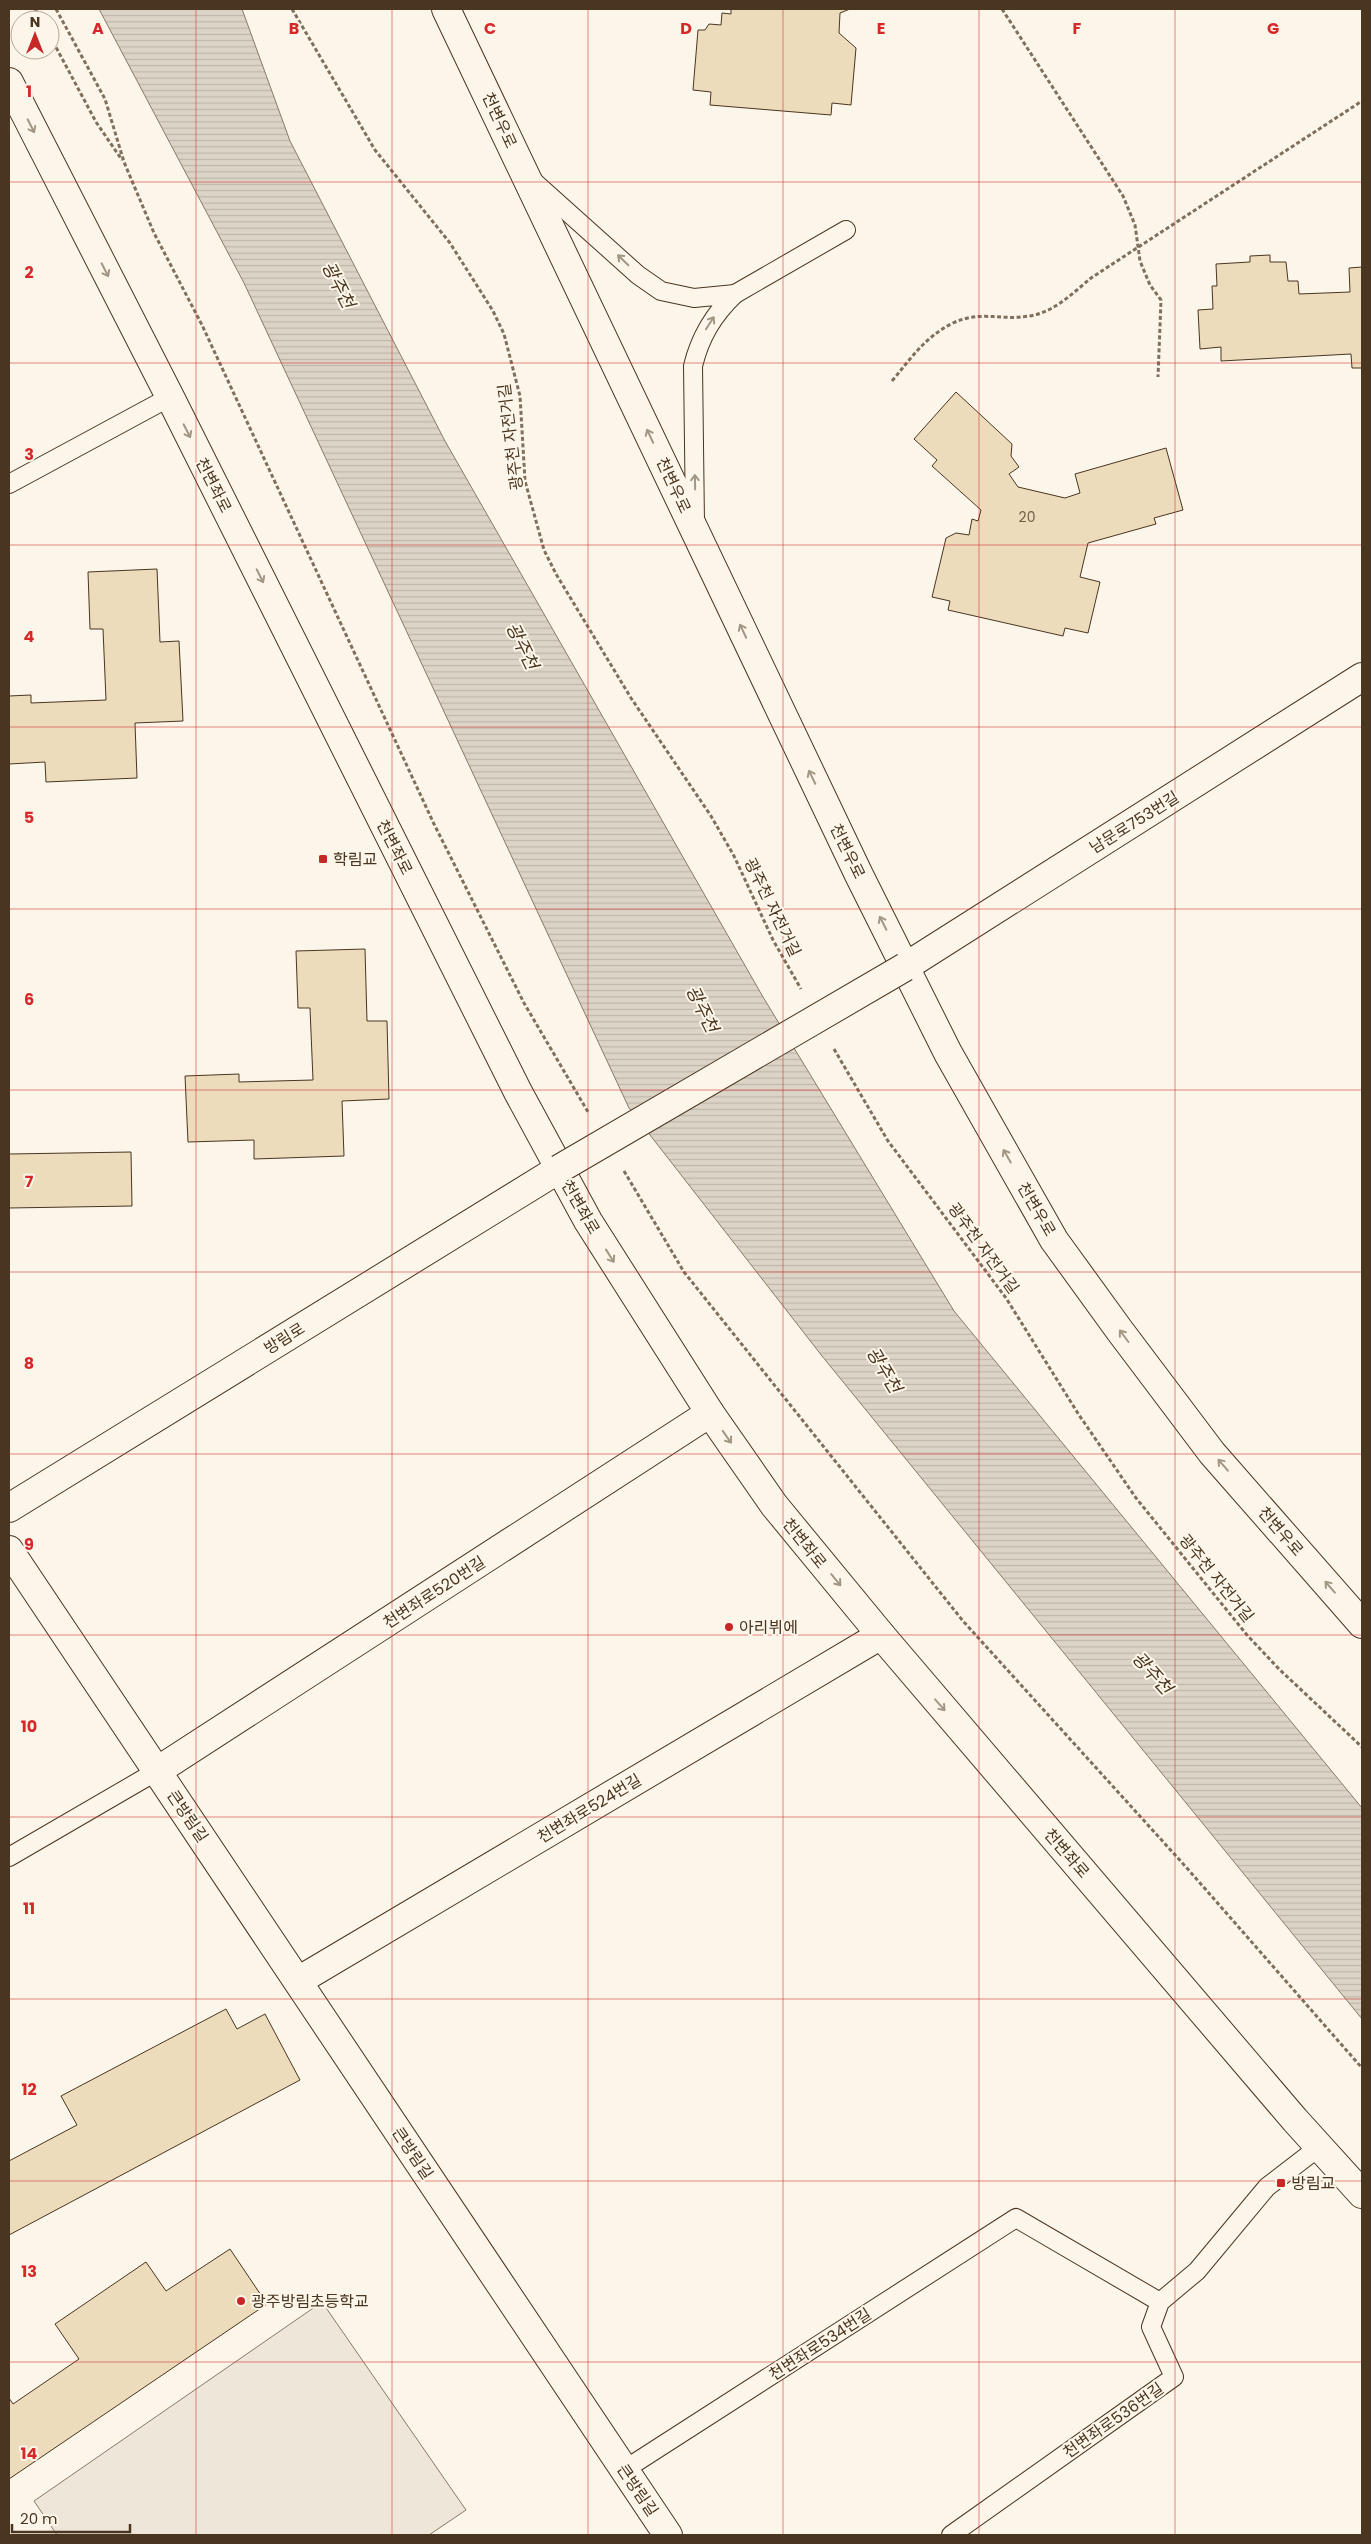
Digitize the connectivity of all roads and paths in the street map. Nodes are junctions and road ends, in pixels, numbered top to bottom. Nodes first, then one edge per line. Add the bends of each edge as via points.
1 (292, 9) edge
2 (446, 9) edge
3 (1002, 9) edge
4 (60, 54) edge
5 (9, 82) edge
6 (1362, 101) edge
7 (124, 162) dead end
8 (526, 175) junction
9 (846, 230) dead end
10 (1138, 247) junction
11 (735, 294) junction
12 (1158, 378) dead end
13 (892, 381) dead end
14 (170, 397) junction
15 (9, 484) edge
16 (695, 530) junction
17 (1362, 678) edge
18 (905, 967) junction
19 (802, 992) dead end
20 (832, 1044) dead end
21 (559, 1169) junction
22 (710, 1413) junction
23 (9, 1508) edge
24 (9, 1550) edge
25 (1362, 1624) edge
26 (881, 1635) junction
27 (1362, 1747) edge
28 (157, 1771) junction
29 (9, 1857) edge
30 (298, 1981) junction
31 (1319, 2147) junction
32 (1362, 2194) edge
33 (1160, 2302) junction
34 (624, 2470) junction
35 (668, 2535) edge
36 (951, 2535) edge

1 - 19 path, 광주천 자전거길 via 375,150 450,243 493,311 504,334 520,396 525,482 544,550 631,698 711,816
2 - 8 street, 천변우로
3 - 10 path via 1122,196 1135,225
4 - 7 path via 96,122
5 -> 14 street, 천변좌로
6 - 10 path
11 -> 8 lane via 694,298 661,291 638,275
16 -> 8 street, 천변우로
9 - 11 lane
10 - 12 path via 1140,261 1161,300
10 - 13 path via 1050,309 1029,317 976,316 954,322 918,347
16 -> 11 lane via 693,366 710,323
14 - 15 lane
14 -> 21 street, 천변좌로
18 -> 16 street, 천변우로
17 - 18 street, 남문로753번길
18 - 21 street, 남문로753번길, bridge
25 -> 18 street, 천변우로 via 1212,1453 1054,1240 948,1053
20 - 27 path, 광주천 자전거길 via 888,1141 1006,1298 1136,1498 1247,1635
21 -> 22 street, 천변좌로 via 588,1221
21 - 23 street, 방림로
22 -> 26 street, 천변좌로 via 774,1505
22 - 28 street, 천변좌로520번길
24 - 28 street, 큰방림길
26 - 30 street, 천변좌로524번길
26 -> 31 street, 천변좌로
28 - 29 lane
28 - 30 street, 큰방림길
30 - 34 street, 큰방림길
31 - 32 street, 천변좌로
31 - 33 lane via 1267,2187 1197,2271
33 - 34 lane, 천변좌로534번길 via 1016,2218
33 - 36 lane, 천변좌로536번길 via 1151,2327 1174,2377
34 - 35 street, 큰방림길

